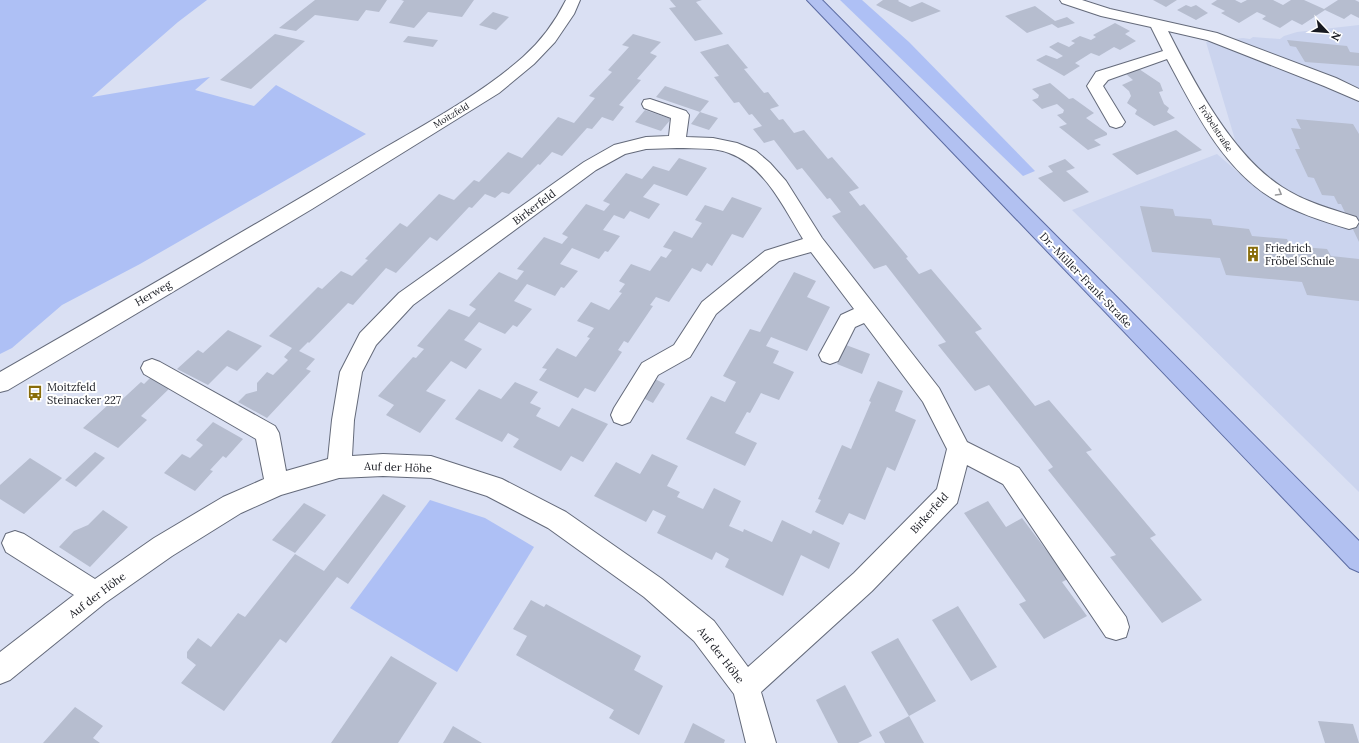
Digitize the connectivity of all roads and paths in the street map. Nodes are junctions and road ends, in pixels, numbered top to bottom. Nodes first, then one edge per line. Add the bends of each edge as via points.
1 (573, 0) edge
2 (814, 0) edge
3 (1067, 0) edge
4 (1157, 24) junction
5 (1171, 53) junction
6 (1359, 96) edge
7 (650, 104) dead end
8 (1116, 122) dead end
9 (677, 142) junction
10 (305, 204) joint
11 (1349, 222) dead end
12 (815, 242) junction
13 (867, 312) junction
14 (830, 355) dead end
15 (152, 368) dead end
16 (0, 383) edge
17 (622, 415) dead end
18 (959, 449) junction
19 (339, 467) junction
20 (277, 485) junction
21 (15, 543) dead end
22 (1359, 559) edge
23 (96, 594) junction
24 (1116, 627) dead end
25 (0, 670) edge
26 (746, 687) junction
27 (761, 743) edge

1 - 10 street, Moitzfeld via 550,39 515,73 460,110
2 - 22 main road, Dr.-Müller-Frank-Straße
3 - 4 street via 1100,11
4 - 5 street, Fröbelstraße
4 - 6 street via 1212,36 1330,82
5 - 8 street via 1102,76 1095,86
5 -> 11 street, Fröbelstraße via 1225,145 1247,170 1276,192 1307,207
7 - 9 street via 680,115
9 - 12 street, Birkerfeld via 732,147 750,155 764,167 779,186
9 - 19 street, Birkerfeld via 646,143 620,149 590,166 406,299 368,339 350,372
10 - 16 street, Herweg
12 - 13 street, Birkerfeld
12 - 17 street via 772,256 709,308 682,351 650,369
13 - 14 street via 848,321
13 - 18 street, Birkerfeld via 931,396
15 - 20 street via 267,433
18 - 24 street via 1011,476
18 - 26 street, Birkerfeld via 948,495 863,582
19 - 20 street, Auf der Höhe
19 - 26 street, Auf der Höhe via 431,467 493,487 557,520 653,588 704,631
20 - 23 street, Auf der Höhe via 232,504 198,524
21 - 23 street
23 - 25 street, Auf der Höhe
26 - 27 street, Auf der Höhe

